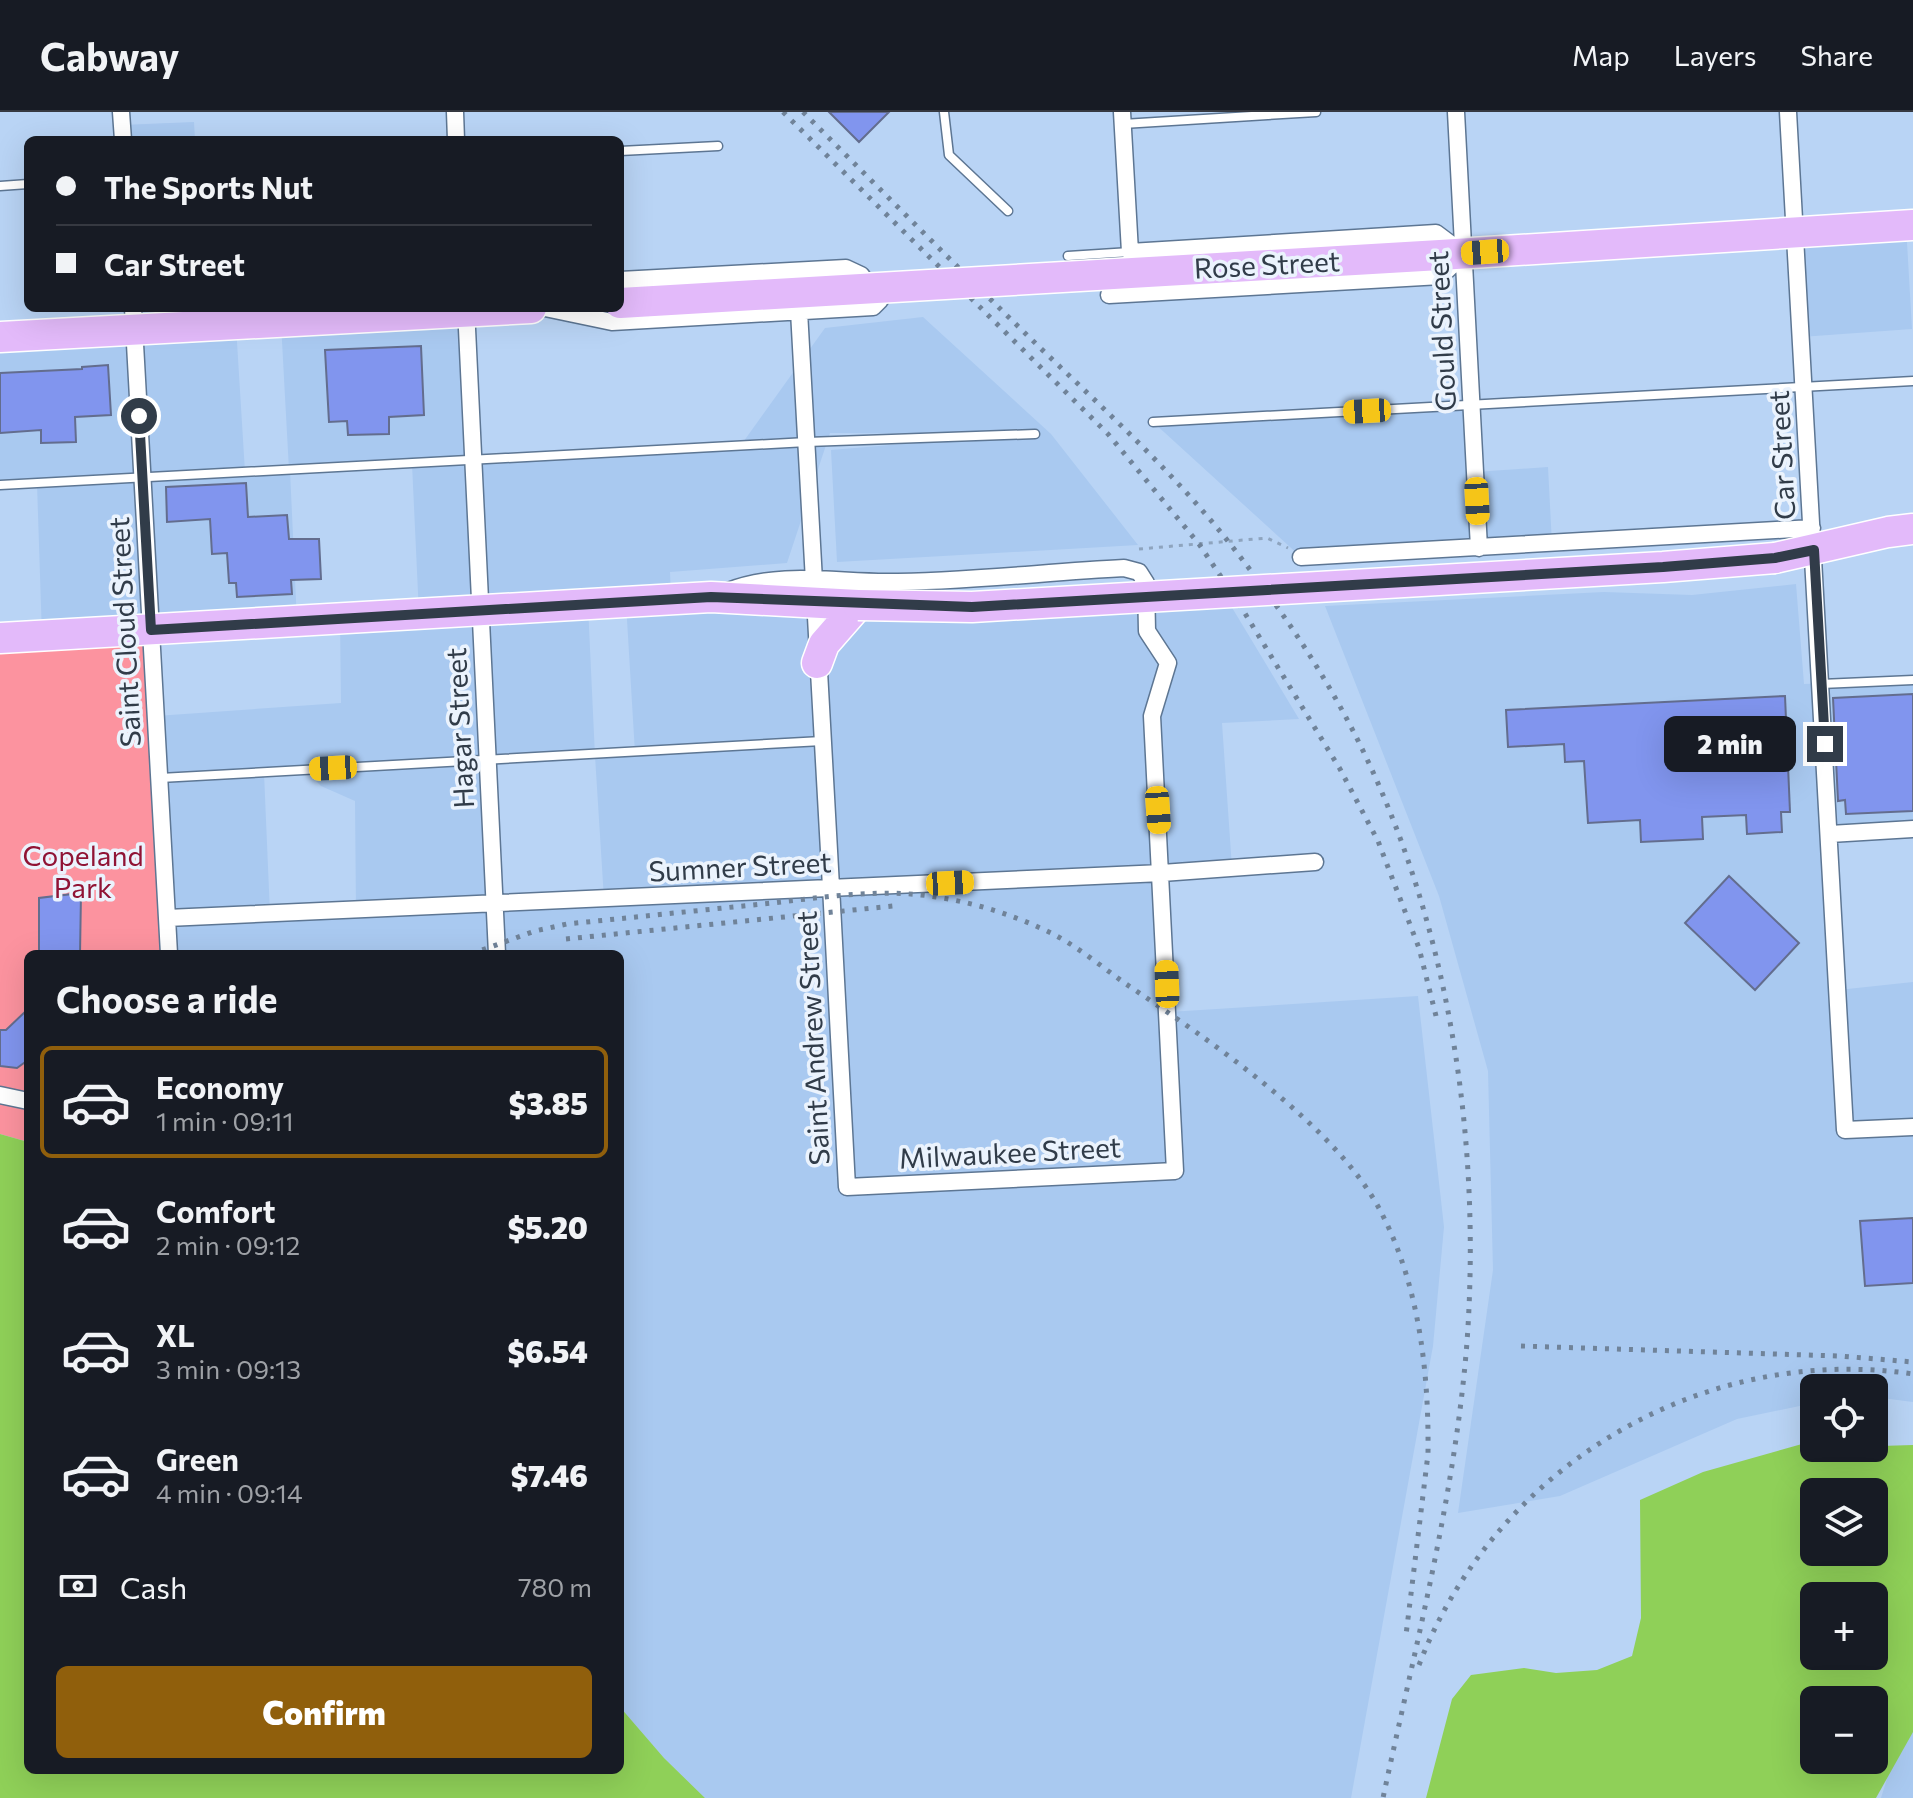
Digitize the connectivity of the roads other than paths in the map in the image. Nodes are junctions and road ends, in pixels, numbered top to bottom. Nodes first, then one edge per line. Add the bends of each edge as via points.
1 (121, 112) edge
2 (455, 112) edge
3 (944, 112) edge
4 (1316, 112) edge
5 (1456, 112) edge
6 (1788, 112) edge
7 (1123, 118) edge
8 (123, 136) edge
9 (456, 136) edge
10 (718, 146) dead end
11 (624, 151) edge
12 (24, 184) edge
13 (0, 186) edge
14 (1008, 211) dead end
15 (1913, 225) edge
16 (1794, 232) junction
17 (1130, 252) junction
18 (1452, 254) junction
19 (1068, 256) dead end
20 (624, 280) edge
21 (1109, 295) dead end
22 (624, 303) edge
23 (799, 311) junction
24 (398, 312) edge
25 (466, 312) edge
26 (564, 312) edge
27 (263, 316) edge
28 (133, 319) edge
29 (0, 337) edge
30 (1913, 381) edge
31 (1804, 388) junction
32 (1472, 404) junction
33 (1153, 422) dead end
34 (1035, 434) dead end
35 (807, 442) junction
36 (473, 460) junction
37 (142, 478) junction
38 (0, 485) edge
39 (1913, 529) edge
40 (1813, 539) junction
41 (1479, 548) junction
42 (1301, 557) road end
43 (814, 589) junction
44 (858, 605) junction
45 (480, 611) junction
46 (151, 630) junction
47 (0, 638) edge
48 (817, 663) junction
49 (1913, 680) edge
50 (1821, 684) junction
51 (822, 741) junction
52 (488, 759) junction
53 (159, 778) junction
54 (1913, 829) edge
55 (1830, 834) junction
56 (1315, 862) dead end
57 (1162, 873) junction
58 (829, 889) junction
59 (495, 905) junction
60 (167, 918) junction
61 (169, 950) edge
62 (497, 950) edge
63 (0, 1095) edge
64 (24, 1100) edge
65 (1913, 1127) edge
66 (847, 1187) joint

1 - 8 street
2 - 9 street
3 - 14 lane via 949,155
4 - 7 lane
5 - 18 street, Gould Street
6 - 16 street, Car Street
7 - 17 street
10 - 11 lane
12 - 13 lane
15 - 16 highway, Rose Street
16 - 18 highway, Rose Street
16 - 31 street, Car Street
17 - 18 street via 1436,233
17 - 19 lane
18 - 21 street via 1441,276
18 - 22 highway, Rose Street, bridge
18 - 32 street, Gould Street
20 - 23 street via 846,268 861,275 880,300 873,307
23 - 26 street via 612,322
23 - 35 street, Saint Andrew Street
24 - 27 highway
25 - 36 street, Hagar Street
27 - 28 highway
28 - 29 highway
28 - 37 street, Saint Cloud Street
30 - 31 lane
31 - 32 lane
31 - 40 street, Car Street
32 - 33 lane
32 - 41 street, Gould Street
34 - 35 lane
35 - 36 lane
35 - 43 street, Saint Andrew Street
36 - 37 lane
36 - 45 street, Hagar Street
37 - 38 lane
37 - 46 street, Saint Cloud Street
39 - 40 highway
40 - 41 street
40 - 44 highway, bridge via 1775,558 1663,567 972,607
40 - 50 street, Car Street
41 - 42 street
43 - 44 highway
43 - 45 highway
43 - 48 street, Saint Andrew Street
43 - 57 street via 1134,568 1146,583 1147,631 1168,663 1152,716
44 - 48 highway via 824,644
45 - 46 highway
45 - 52 street, Hagar Street
46 - 47 highway
46 - 53 street, Saint Cloud Street
48 - 51 street, Saint Andrew Street
49 - 50 lane
50 - 55 street, Car Street
51 - 52 lane
51 - 58 street, Saint Andrew Street
52 - 53 lane
52 - 59 street, Hagar Street
53 - 60 street, Saint Cloud Street
54 - 55 street
55 - 65 street, Car Street via 1845,1130
56 - 57 street, Sumner Street
57 - 58 street, Sumner Street
57 - 66 street, Milwaukee Street via 1175,1171
58 - 59 street, Sumner Street
58 - 66 street, Saint Andrew Street
59 - 60 street, Sumner Street
59 - 62 street, Hagar Street
60 - 61 street, Saint Cloud Street
63 - 64 street

